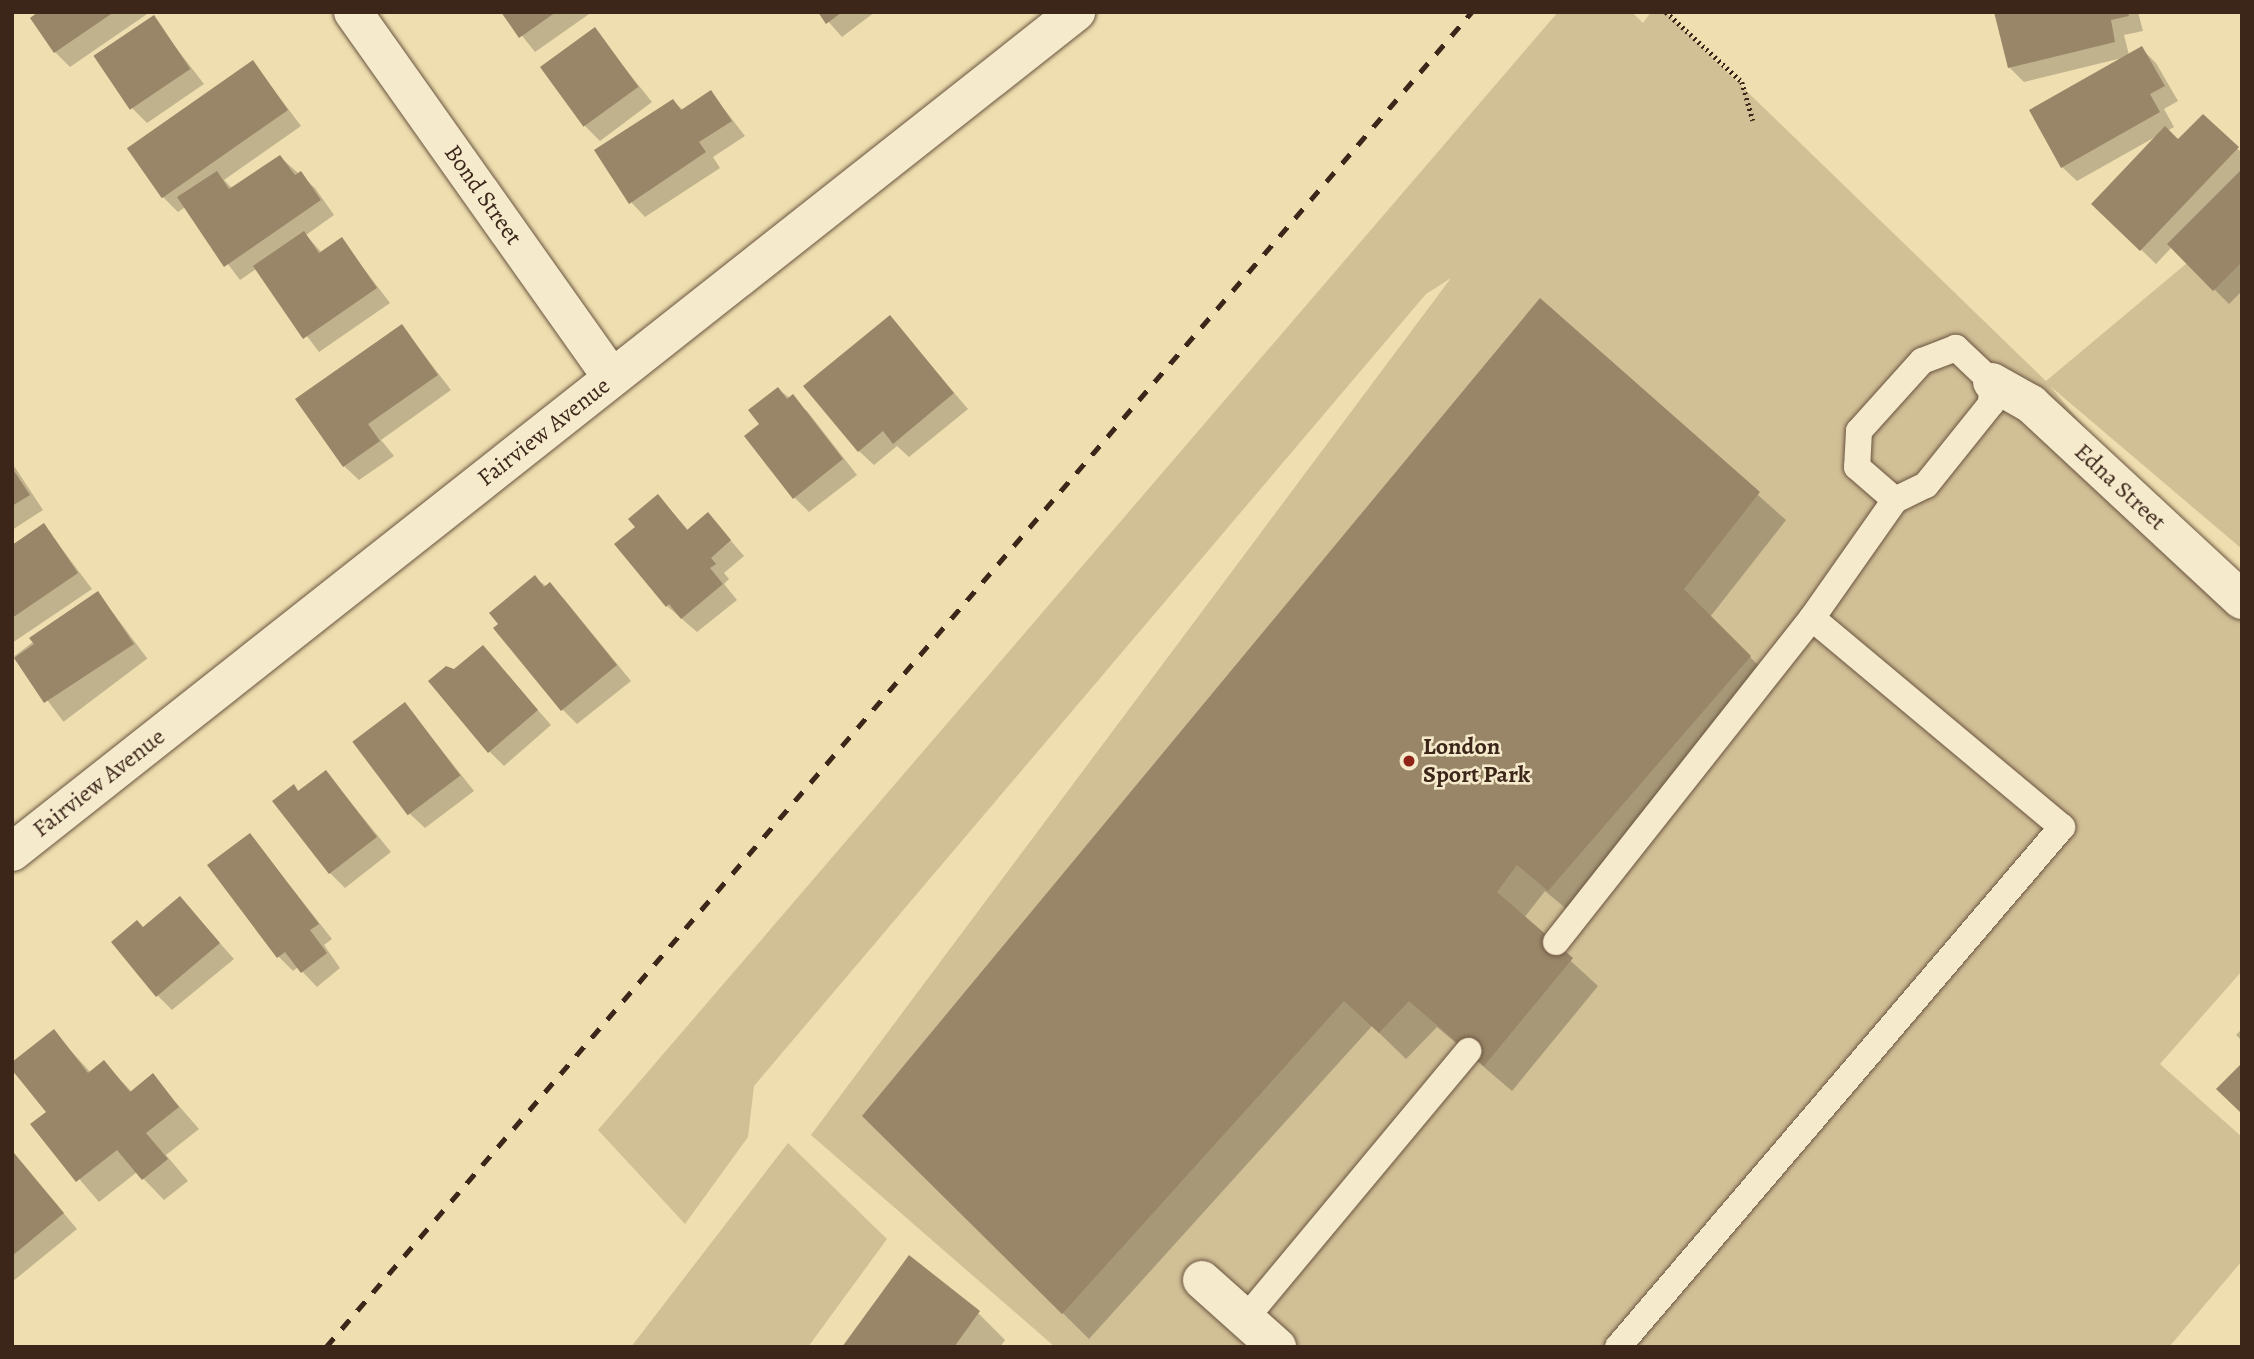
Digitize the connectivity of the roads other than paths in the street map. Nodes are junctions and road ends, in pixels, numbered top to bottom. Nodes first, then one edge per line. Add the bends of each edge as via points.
1 (353, 12) edge
2 (1076, 12) edge
3 (612, 378) junction
4 (1992, 382) junction
5 (1895, 500) junction
6 (2242, 600) edge
7 (1812, 618) junction
8 (12, 852) edge
9 (1556, 942) dead end
10 (1468, 1051) dead end
11 (1202, 1280) dead end
12 (1245, 1319) junction
13 (1277, 1347) edge
14 (1618, 1347) edge

1 - 3 street, Bond Street
2 - 3 street, Fairview Avenue
3 - 8 street, Fairview Avenue
4 - 5 lane via 1991,404 1926,485
4 - 5 lane via 1956,348 1922,361 1859,430 1857,467
4 - 6 street, Edna Street via 2031,404
5 - 7 lane
7 - 9 lane
7 - 14 lane via 2062,827
10 - 12 lane
11 - 12 street
12 - 13 street

